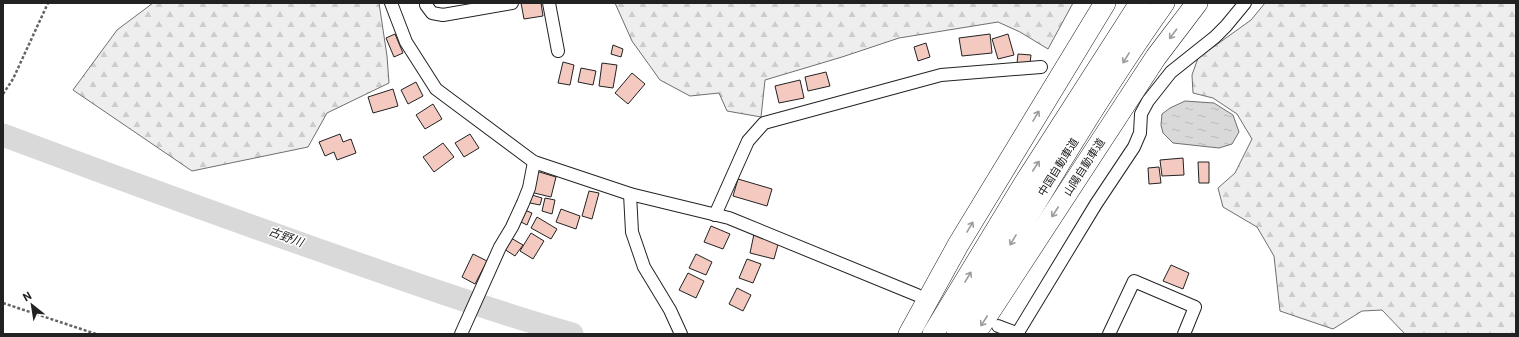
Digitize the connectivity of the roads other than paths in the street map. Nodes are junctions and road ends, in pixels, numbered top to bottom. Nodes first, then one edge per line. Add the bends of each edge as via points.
1 (391, 3) edge
2 (512, 3) edge
3 (549, 3) edge
4 (1105, 3) edge
5 (1140, 3) edge
6 (1164, 3) edge
7 (1197, 3) edge
8 (1246, 3) edge
9 (423, 4) edge
10 (558, 51) dead end
11 (1041, 68) dead end
12 (534, 162) junction
13 (630, 194) junction
14 (715, 215) junction
15 (917, 295) dead end
16 (998, 326) dead end
17 (461, 334) edge
18 (681, 334) edge
19 (909, 334) edge
20 (933, 334) edge
21 (957, 334) edge
22 (975, 334) edge
23 (1018, 334) edge
24 (1109, 334) edge
25 (1184, 334) edge

1 - 12 street via 406,42 436,89
2 - 9 street via 443,15 432,13
3 - 10 street
19 -> 4 highway via 962,239
20 -> 5 highway, 中国自動車道 via 1024,184
6 -> 21 highway, 中国自動車道 via 1046,186
7 -> 22 highway, 山陽自動車道 via 1156,57
8 - 23 street via 1215,37 1171,72 1148,101 1141,114 1140,133 1134,147 1096,204
11 - 14 street via 941,76 764,123 748,142
12 - 13 street
12 - 17 street via 523,203
13 - 14 street
13 - 18 street via 632,232 644,267
14 - 15 street via 729,218
16 - 23 street
24 - 25 street via 1134,281 1195,307

